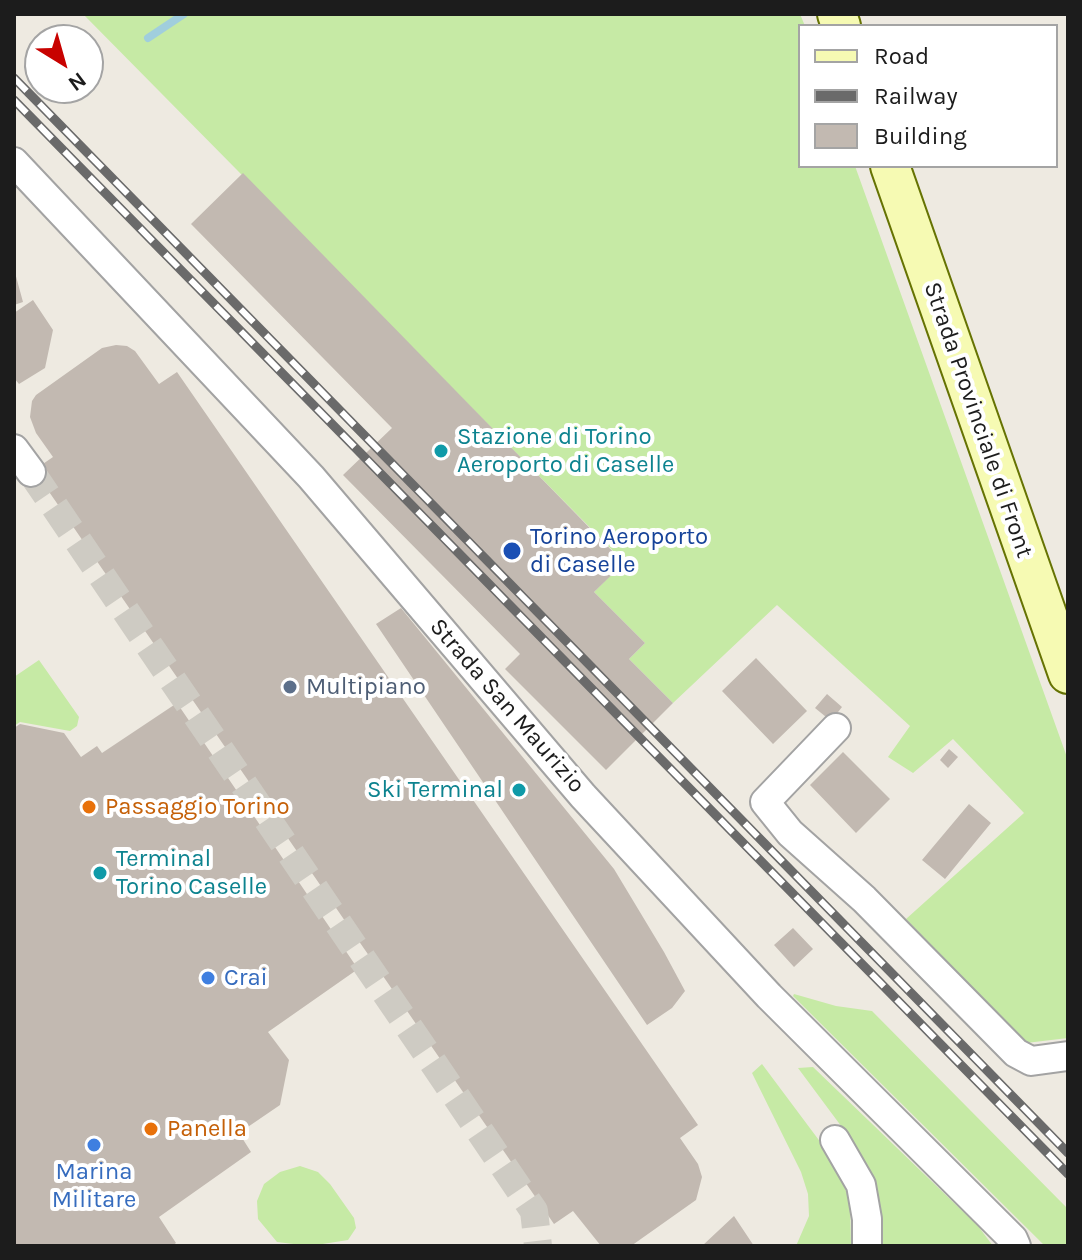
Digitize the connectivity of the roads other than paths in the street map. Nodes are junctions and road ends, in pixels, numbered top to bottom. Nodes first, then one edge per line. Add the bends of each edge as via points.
1 (14, 162) edge
2 (891, 168) edge
3 (14, 449) edge
4 (31, 472) tunnel mouth
5 (1068, 674) edge
6 (836, 728) dead end
7 (1068, 1056) edge
8 (835, 1140) dead end
9 (1016, 1244) edge
10 (867, 1246) edge

1 - 9 street, Strada San Maurizio via 311,477 626,842 769,996
2 - 5 main road, Strada Provinciale di Front
3 - 4 street
6 - 7 street via 765,802 790,833 864,899 1016,1053 1031,1061
8 - 10 street via 861,1185

